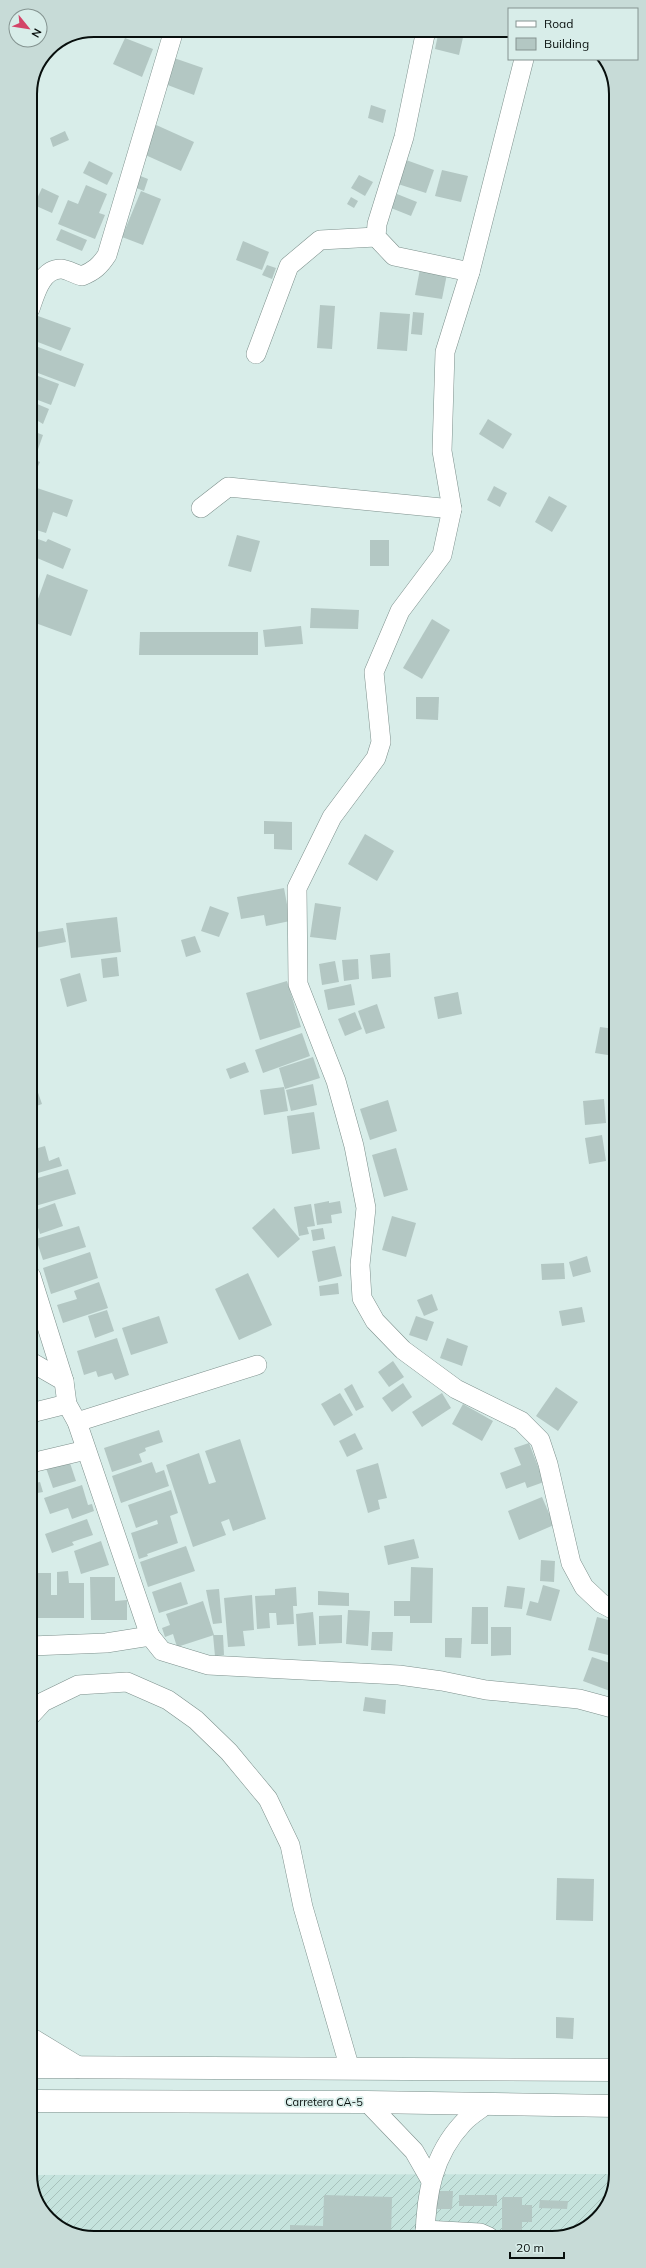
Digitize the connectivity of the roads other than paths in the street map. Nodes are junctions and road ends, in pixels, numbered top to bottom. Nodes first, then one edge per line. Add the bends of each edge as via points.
1 (172, 37) edge
2 (425, 37) edge
3 (524, 60) edge
4 (376, 237) junction
5 (470, 272) junction
6 (37, 292) edge
7 (256, 354) dead end
8 (201, 508) dead end
9 (452, 509) junction
10 (37, 1295) edge
11 (37, 1365) edge
12 (257, 1365) dead end
13 (64, 1381) junction
14 (67, 1404) junction
15 (37, 1412) edge
16 (77, 1422) junction
17 (86, 1450) junction
18 (37, 1462) edge
19 (609, 1607) edge
20 (150, 1636) junction
21 (37, 1646) edge
22 (37, 1708) edge
23 (609, 1708) edge
24 (37, 2043) edge
25 (37, 2067) edge
26 (77, 2067) junction
27 (350, 2069) junction
28 (609, 2070) edge
29 (37, 2101) edge
30 (367, 2102) junction
31 (487, 2104) junction
32 (609, 2106) edge
33 (430, 2179) junction
34 (425, 2231) edge

1 - 6 street via 107,255 101,265 82,276 61,269 52,271 43,278
2 - 4 street via 404,137 377,224
3 - 5 street
4 - 5 street via 394,256
4 - 7 street via 320,240 289,266
5 - 9 street via 445,352 442,452
8 - 9 street via 228,488
9 - 19 street via 442,555 400,612 374,672 381,742 376,758 332,817 297,888 298,984 336,1081 354,1146 366,1208 360,1265 362,1298 375,1321 403,1350 456,1389 521,1421 540,1440 571,1563 584,1586
10 - 13 street
11 - 13 street
12 - 16 street
13 - 14 street
14 - 15 street
14 - 16 street
16 - 17 street
17 - 18 street
17 - 20 street
20 - 21 street via 106,1643
20 - 23 street via 162,1651 208,1665 399,1675 442,1680 486,1690 579,1699
22 - 27 street via 43,1702 78,1685 127,1682 168,1700 196,1720 229,1752 268,1799 290,1845 303,1907
24 - 26 highway
25 - 26 highway
26 - 27 highway
27 - 28 highway
29 - 30 highway, Carretera CA-5
30 - 31 highway, Carretera CA-5
30 - 33 street via 414,2151
31 - 32 highway, Carretera CA-5
31 - 33 street via 463,2122 450,2140
33 - 34 street

